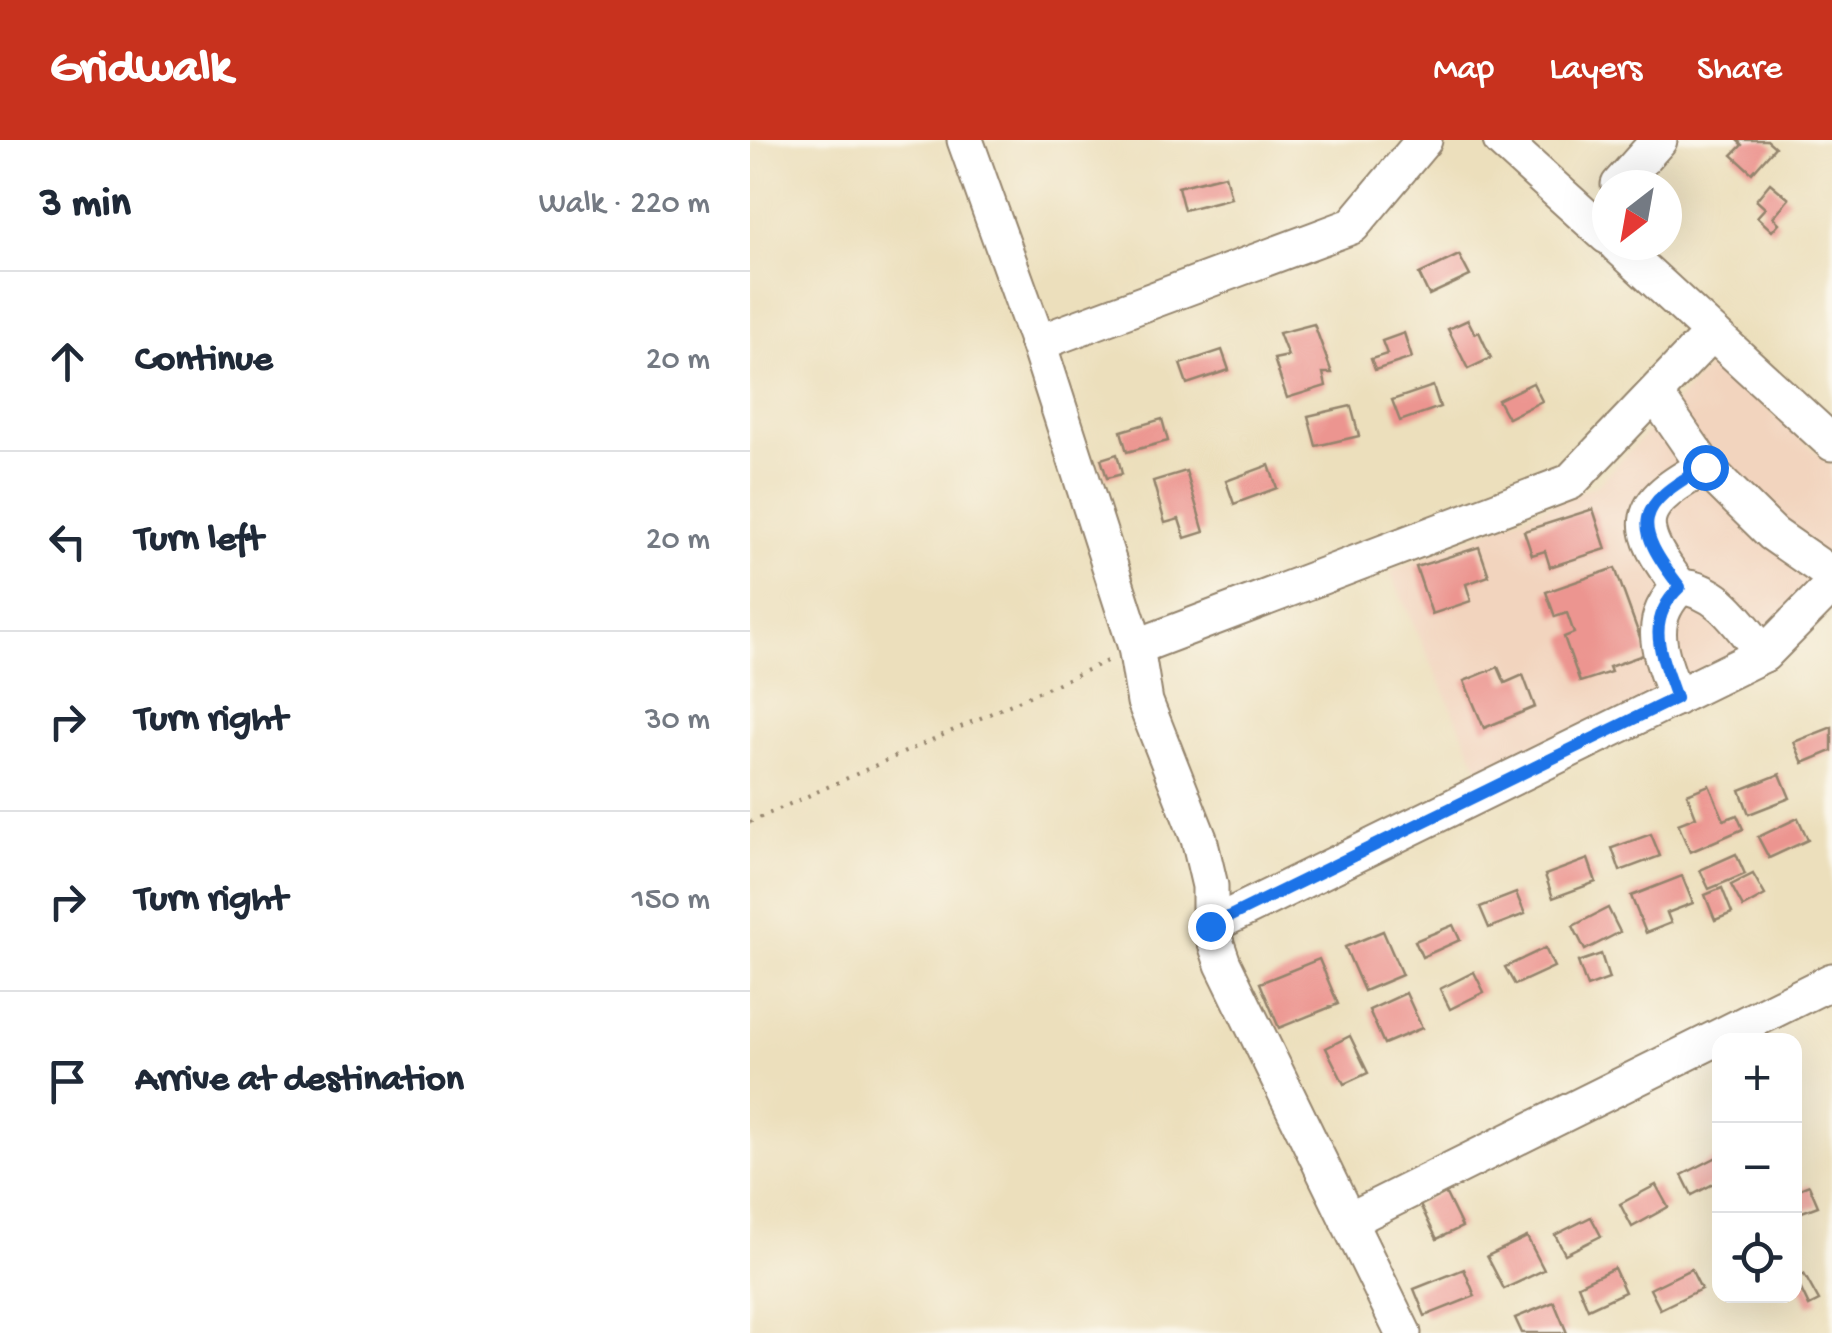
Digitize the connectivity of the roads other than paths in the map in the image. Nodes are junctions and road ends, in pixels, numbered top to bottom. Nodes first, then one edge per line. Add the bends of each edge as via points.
1 (965, 140) edge
2 (1424, 140) edge
3 (1501, 140) edge
4 (1659, 140) edge
5 (1632, 170) edge
6 (1592, 211) edge
7 (1633, 260) edge
8 (1712, 334) junction
9 (1038, 344) junction
10 (1654, 394) junction
11 (1828, 431) edge
12 (1705, 467) junction
13 (1832, 575) edge
14 (1832, 584) edge
15 (1680, 587) junction
16 (1136, 648) junction
17 (1764, 654) junction
18 (1676, 698) junction
19 (1210, 926) junction
20 (1832, 981) edge
21 (1348, 1221) junction
22 (1403, 1333) edge

1 - 9 street
2 - 9 street via 1352,226
3 - 6 street
4 - 5 street
7 - 8 street
8 - 10 street
8 - 11 street
9 - 16 street
10 - 12 street
10 - 16 street via 1570,482
12 - 13 street via 1774,534
12 - 15 street via 1663,494 1646,514 1646,537
14 - 17 street
15 - 17 street via 1718,600
15 - 18 street via 1664,602 1656,639
16 - 19 street via 1144,702 1198,840 1210,886
17 - 18 street
18 - 19 street
19 - 21 street
20 - 21 street
21 - 22 street

